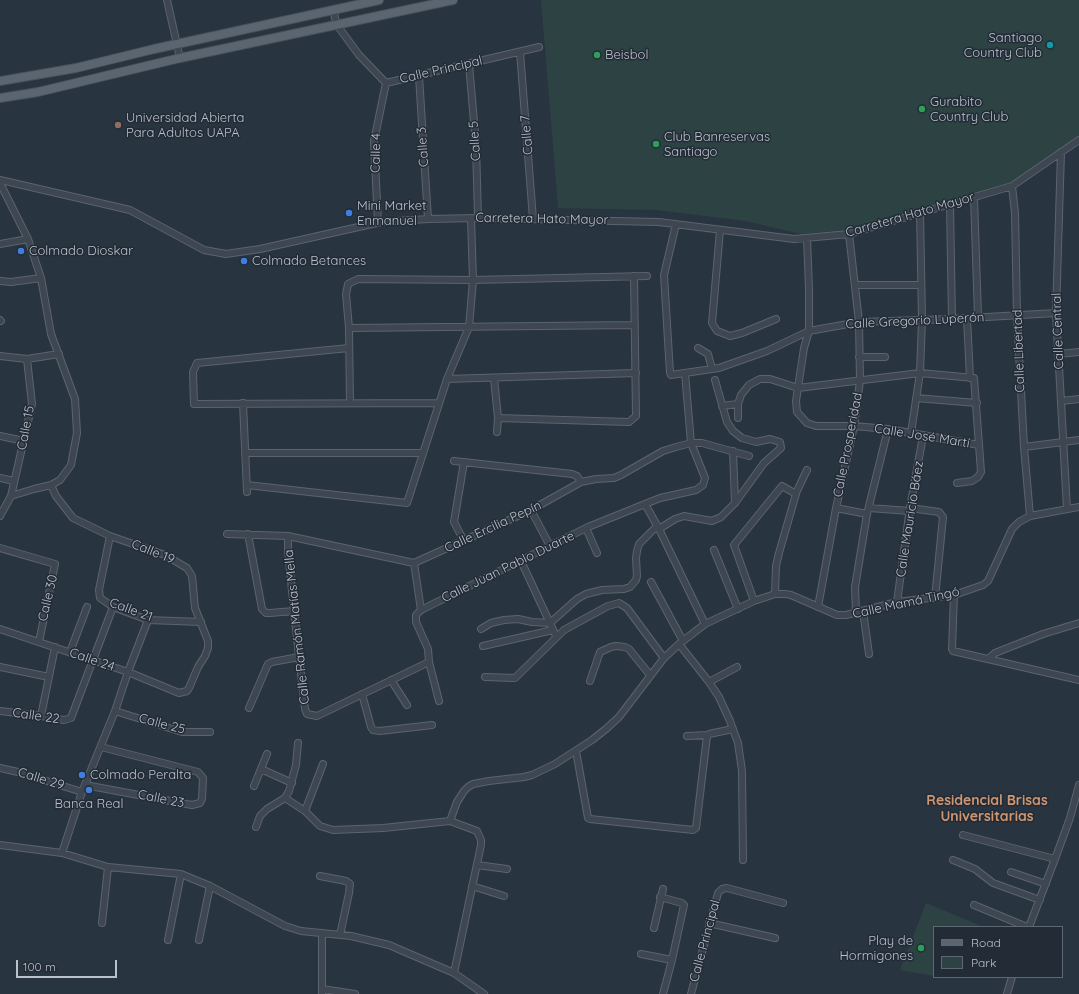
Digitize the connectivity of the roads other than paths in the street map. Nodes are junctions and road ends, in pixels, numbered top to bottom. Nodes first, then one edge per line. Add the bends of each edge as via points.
1 (167, 0) edge
2 (379, 0) edge
3 (453, 0) edge
4 (333, 10) junction
5 (337, 25) junction
6 (177, 44) junction
7 (539, 47) dead end
8 (520, 52) junction
9 (180, 58) junction
10 (469, 64) junction
11 (419, 76) junction
12 (0, 81) edge
13 (386, 84) junction
14 (0, 98) edge
15 (1079, 140) edge
16 (1061, 152) junction
17 (0, 180) edge
18 (0, 184) edge
19 (1012, 186) junction
20 (974, 197) junction
21 (950, 204) junction
22 (920, 212) junction
23 (428, 218) junction
24 (471, 218) junction
25 (478, 218) junction
26 (533, 219) junction
27 (378, 223) junction
28 (676, 224) junction
29 (720, 230) junction
30 (849, 234) junction
31 (807, 238) junction
32 (28, 239) junction
33 (0, 244) edge
34 (634, 276) junction
35 (647, 276) dead end
36 (41, 278) junction
37 (473, 280) junction
38 (0, 281) edge
39 (855, 285) junction
40 (921, 285) junction
41 (1056, 313) junction
42 (1017, 315) junction
43 (978, 317) junction
44 (967, 318) junction
45 (776, 319) dead end
46 (952, 319) junction
47 (922, 320) junction
48 (859, 322) junction
49 (635, 325) junction
50 (469, 327) junction
51 (348, 328) junction
52 (809, 331) junction
53 (349, 348) junction
54 (698, 348) dead end
55 (1079, 352) edge
56 (59, 354) junction
57 (1058, 354) junction
58 (0, 356) edge
59 (859, 357) junction
60 (884, 357) dead end
61 (27, 359) junction
62 (712, 369) junction
63 (686, 373) junction
64 (920, 373) junction
65 (636, 374) junction
66 (494, 378) junction
67 (972, 378) junction
68 (447, 379) junction
69 (715, 380) dead end
70 (860, 381) junction
71 (798, 388) junction
72 (916, 398) junction
73 (1079, 399) edge
74 (1062, 401) junction
75 (243, 403) junction
76 (350, 403) junction
77 (439, 403) junction
78 (738, 404) junction
79 (977, 404) junction
80 (722, 406) junction
81 (498, 418) junction
82 (738, 418) dead end
83 (854, 426) junction
84 (888, 430) junction
85 (497, 432) dead end
86 (910, 433) junction
87 (0, 436) edge
88 (923, 436) junction
89 (1079, 440) edge
90 (24, 441) junction
91 (691, 443) junction
92 (1064, 443) junction
93 (979, 445) junction
94 (1024, 447) junction
95 (733, 452) junction
96 (245, 453) junction
97 (423, 453) junction
98 (749, 456) dead end
99 (454, 461) dead end
100 (464, 462) junction
101 (807, 470) dead end
102 (0, 478) edge
103 (14, 481) junction
104 (581, 482) junction
105 (957, 483) dead end
106 (51, 485) junction
107 (796, 493) junction
108 (11, 496) junction
109 (735, 503) junction
110 (645, 504) junction
111 (836, 508) junction
112 (1079, 508) edge
113 (1068, 509) junction
114 (531, 510) junction
115 (910, 510) junction
116 (868, 511) junction
117 (0, 516) edge
118 (1030, 516) junction
119 (658, 527) junction
120 (586, 528) junction
121 (227, 534) dead end
122 (248, 534) junction
123 (110, 536) junction
124 (288, 536) junction
125 (464, 541) junction
126 (550, 546) junction
127 (0, 548) edge
128 (714, 550) dead end
129 (597, 553) dead end
130 (521, 561) junction
131 (414, 563) junction
132 (651, 582) dead end
133 (775, 594) junction
134 (954, 595) junction
135 (936, 598) junction
136 (754, 601) junction
137 (896, 602) junction
138 (113, 606) junction
139 (87, 607) dead end
140 (818, 607) junction
141 (738, 609) junction
142 (421, 610) junction
143 (294, 611) junction
144 (863, 611) junction
145 (856, 614) junction
146 (148, 620) junction
147 (201, 622) junction
148 (550, 623) junction
149 (1079, 623) edge
150 (705, 624) junction
151 (0, 629) edge
152 (481, 630) dead end
153 (553, 630) junction
154 (556, 636) junction
155 (38, 642) junction
156 (681, 642) junction
157 (483, 646) dead end
158 (55, 647) junction
159 (70, 652) junction
160 (869, 654) dead end
161 (298, 657) junction
162 (664, 658) junction
163 (988, 659) junction
164 (92, 661) junction
165 (430, 662) junction
166 (0, 667) edge
167 (737, 667) dead end
168 (128, 672) junction
169 (650, 675) junction
170 (49, 677) junction
171 (485, 677) dead end
172 (391, 680) junction
173 (1079, 680) edge
174 (590, 681) dead end
175 (709, 682) junction
176 (182, 693) joint
177 (362, 694) junction
178 (439, 701) dead end
179 (407, 705) dead end
180 (249, 708) dead end
181 (0, 711) edge
182 (115, 711) junction
183 (41, 716) junction
184 (432, 725) dead end
185 (733, 729) junction
186 (210, 732) dead end
187 (708, 735) junction
188 (687, 736) dead end
189 (298, 742) dead end
190 (101, 747) junction
191 (576, 751) junction
192 (267, 754) dead end
193 (323, 764) dead end
194 (0, 768) edge
195 (261, 769) junction
196 (292, 783) junction
197 (85, 785) junction
198 (1079, 785) edge
199 (254, 786) dead end
200 (82, 792) junction
201 (285, 798) junction
202 (305, 811) junction
203 (450, 821) junction
204 (256, 827) dead end
205 (963, 835) dead end
206 (0, 845) edge
207 (62, 853) junction
208 (1055, 859) junction
209 (743, 860) dead end
210 (953, 860) dead end
211 (477, 865) junction
212 (108, 867) junction
213 (507, 869) dead end
214 (1011, 872) dead end
215 (181, 874) junction
216 (320, 876) dead end
217 (1046, 884) junction
218 (210, 886) junction
219 (472, 886) junction
220 (663, 889) dead end
221 (504, 896) dead end
222 (660, 897) junction
223 (1040, 900) junction
224 (783, 903) dead end
225 (974, 905) dead end
226 (102, 923) dead end
227 (709, 923) junction
228 (1026, 926) edge
229 (1028, 926) edge
230 (654, 928) dead end
231 (322, 933) junction
232 (340, 935) junction
233 (775, 938) dead end
234 (168, 940) dead end
235 (199, 940) dead end
236 (641, 954) dead end
237 (672, 960) junction
238 (454, 972) junction
239 (1012, 978) edge
240 (322, 992) edge
241 (355, 994) edge
242 (484, 994) edge
243 (663, 994) edge
244 (691, 994) edge
245 (1007, 994) edge

1 - 6 street
2 - 4 main road
3 - 5 main road
4 - 5 street, Calle Principal
4 - 6 main road
5 - 9 main road
5 - 13 street, Calle Principal via 359,55
6 - 9 street
6 - 12 main road via 76,68
7 - 8 street, Calle Principal
8 - 10 street, Calle Principal
8 - 26 street, Calle 7
9 - 14 main road via 38,92
10 - 11 street, Calle Principal
10 - 25 street, Calle 5 via 476,145
11 - 13 street, Calle Principal
11 - 23 street, Calle 3
13 - 27 street, Calle 4 via 374,140
15 - 16 street, Carretera Hato Mayor
16 - 19 street, Carretera Hato Mayor
16 - 41 street, Calle Central
17 - 27 street, Carretera Hato Mayor via 130,210 204,250 226,254
18 - 32 street
19 - 20 street, Carretera Hato Mayor
19 - 42 street, Calle Libertad
20 - 21 street, Carretera Hato Mayor
20 - 43 street
21 - 22 street, Carretera Hato Mayor
21 - 46 street
22 - 30 street, Carretera Hato Mayor
22 - 40 street
23 - 24 street, Carretera Hato Mayor
23 - 27 street, Carretera Hato Mayor
24 - 25 street, Carretera Hato Mayor
24 - 37 street
25 - 26 street, Carretera Hato Mayor
26 - 28 street, Carretera Hato Mayor
28 - 29 street, Carretera Hato Mayor
28 - 63 street, Calle Gregorio Luperón via 664,275 670,373
29 - 31 street, Carretera Hato Mayor via 794,240
29 - 45 street via 712,322 717,332 730,336
30 - 31 street, Carretera Hato Mayor
30 - 39 street, Calle Prosperidad
31 - 52 street
32 - 33 street
32 - 36 street
34 - 35 street
34 - 37 street
34 - 49 street
36 - 38 street
36 - 56 street via 51,334
37 - 50 street
37 - 51 street via 358,279 348,284
39 - 40 street
39 - 48 street, Calle Prosperidad
40 - 47 street
41 - 42 street, Calle Gregorio Luperón
41 - 57 street, Calle Central
42 - 43 street, Calle Gregorio Luperón
42 - 94 street, Calle Libertad
43 - 44 street, Calle Gregorio Luperón
44 - 46 street, Calle Gregorio Luperón
44 - 67 street
46 - 47 street, Calle Gregorio Luperón
47 - 48 street, Calle Gregorio Luperón
47 - 64 street
48 - 52 street, Calle Gregorio Luperón
48 - 59 street, Calle Prosperidad
49 - 50 street
49 - 65 street
50 - 51 street
50 - 68 street
51 - 53 street
52 - 62 street, Calle Gregorio Luperón via 767,351
52 - 71 street
53 - 75 street via 197,363 193,372 194,404
53 - 76 street
54 - 62 street via 708,354
55 - 57 street
56 - 61 street
56 - 106 street via 75,399 77,433 71,465 60,480
57 - 74 street, Calle Central
58 - 61 street
59 - 60 street
59 - 70 street, Calle Prosperidad
61 - 90 street, Calle 15 via 32,404
62 - 63 street, Calle Gregorio Luperón
63 - 91 street
64 - 67 street
64 - 70 street
64 - 72 street
65 - 66 street
65 - 81 street via 636,416 629,422
66 - 68 street
66 - 81 street
67 - 79 street
68 - 77 street
69 - 80 street
70 - 71 street
70 - 83 street, Calle Prosperidad
71 - 78 street via 770,379 760,379 749,385
71 - 83 street, Calle José Martí via 797,412 807,423 816,426
72 - 79 street
72 - 86 street
73 - 74 street
74 - 92 street, Calle Central
75 - 76 street
75 - 96 street
76 - 77 street
77 - 97 street
78 - 80 street
78 - 82 street
79 - 93 street
80 - 109 street via 727,422 742,438 756,442 770,439 780,442 781,448 764,463
81 - 85 street
83 - 84 street, Calle José Martí
83 - 111 street, Calle Prosperidad
84 - 86 street, Calle José Martí
84 - 116 street
86 - 88 street, Calle José Martí
87 - 90 street
88 - 93 street, Calle José Martí
88 - 115 street, Calle Mauricio Báez
89 - 92 street
90 - 103 street, Calle 15
91 - 95 street, Calle Ercilia Pepín
91 - 104 street, Calle Ercilia Pepín via 664,451 614,478
91 - 110 street, Calle Juan Pablo Duarte via 705,478 703,485 696,490
92 - 94 street
92 - 113 street, Calle Central
93 - 105 street via 980,474 972,482
94 - 118 street, Calle Libertad
95 - 98 street, Calle Ercilia Pepín
95 - 109 street
96 - 97 street
96 - 97 street via 247,488 407,503
99 - 100 street
100 - 104 street via 572,474
100 - 125 street via 454,522
101 - 107 street
102 - 103 street
103 - 108 street, Calle 15
104 - 114 street, Calle Ercilia Pepín
106 - 108 street
106 - 123 street, Calle 19 via 73,518
107 - 133 street via 776,566
107 - 136 street via 781,487 734,543
108 - 117 street, Calle 15
109 - 119 street via 721,517 712,521 684,516
110 - 119 street
110 - 120 street, Calle Juan Pablo Duarte
111 - 116 street
111 - 140 street, Calle Prosperidad
112 - 113 street, Calle Mamá Tingó
113 - 118 street, Calle Mamá Tingó
114 - 125 street, Calle Ercilia Pepín
114 - 126 street
115 - 116 street
115 - 135 street via 939,512 942,517
115 - 137 street, Calle Mauricio Báez
116 - 145 street via 855,587
118 - 134 street, Calle Mamá Tingó via 1012,529 986,583
119 - 148 street via 639,544 636,558 638,576 634,583 624,589 586,594
119 - 150 street
120 - 126 street, Calle Juan Pablo Duarte
120 - 129 street
121 - 122 street
122 - 124 street
122 - 143 street via 262,609 270,613
123 - 138 street, Calle 21 via 98,590 100,598
123 - 147 street, Calle 19 via 165,554 187,568 192,576 195,608
124 - 131 street
124 - 143 street, Calle Ramón Matías Mella
125 - 131 street, Calle Ercilia Pepín
126 - 130 street, Calle Juan Pablo Duarte
127 - 155 street, Calle 30 via 55,564
128 - 141 street
130 - 142 street, Calle Juan Pablo Duarte
130 - 148 street
131 - 142 street
132 - 156 street
133 - 136 street, Calle Mamá Tingó
133 - 140 street, Calle Mamá Tingó via 792,595
134 - 135 street, Calle Mamá Tingó
134 - 163 street via 952,650
135 - 137 street, Calle Mamá Tingó
136 - 141 street, Calle Mamá Tingó
137 - 144 street, Calle Mamá Tingó
138 - 146 street, Calle 21
138 - 164 street, Calle 22
139 - 159 street
140 - 145 street, Calle Mamá Tingó via 837,615
141 - 150 street, Calle Mamá Tingó
142 - 165 street via 416,615 416,622 428,649
143 - 161 street, Calle Ramón Matías Mella
144 - 145 street, Calle Mamá Tingó
144 - 160 street
146 - 147 street, Calle 21
146 - 168 street
147 - 176 street, Calle 19 via 208,648 189,688
148 - 152 street via 504,620
148 - 153 street
149 - 163 street via 995,653
150 - 156 street, Calle Mamá Tingó
151 - 155 street, Calle 24
153 - 154 street
153 - 157 street
154 - 162 street via 608,606 619,604 627,608
154 - 171 street via 515,678
155 - 158 street, Calle 24
156 - 162 street, Calle Mamá Tingó
156 - 175 street
158 - 159 street, Calle 24
158 - 170 street
159 - 164 street, Calle 24
161 - 177 street, Calle Ramón Matías Mella via 305,708 310,716 321,715
161 - 180 street via 268,664
162 - 169 street, Calle Mamá Tingó
163 - 173 street
164 - 168 street, Calle 24
164 - 183 street, Calle 22 via 71,718 64,720
165 - 172 street
165 - 178 street
166 - 170 street
167 - 175 street
168 - 176 street, Calle 24 via 175,693
168 - 182 street
169 - 174 street via 626,647 616,646 600,652
169 - 191 street, Calle Mamá Tingó via 619,717
170 - 183 street
172 - 177 street
172 - 179 street
175 - 185 street via 719,697
177 - 184 street via 373,730
181 - 183 street, Calle 22
182 - 186 street, Calle 25 via 182,732
182 - 190 street
185 - 187 street
185 - 209 street via 740,751 742,771
187 - 188 street
187 - 191 street via 696,828 693,830 588,818
189 - 196 street
190 - 197 street
190 - 197 street, Calle 23 via 198,772 203,778 202,799 200,803 192,805
191 - 203 street, Calle Mamá Tingó via 528,777 473,784 464,791 457,802
192 - 195 street
193 - 202 street
194 - 200 street, Calle 29
195 - 196 street
195 - 199 street
196 - 201 street
197 - 200 street
198 - 208 street
200 - 207 street
201 - 202 street
201 - 204 street via 267,809 260,816
202 - 203 street via 320,826 333,830
203 - 211 street via 472,829 480,836
205 - 208 street
206 - 207 street
207 - 212 street
208 - 217 street
210 - 223 street via 975,870 993,883
211 - 213 street
211 - 219 street
212 - 215 street
212 - 226 street
214 - 217 street
215 - 218 street
215 - 234 street
216 - 232 street via 350,884
217 - 223 street
218 - 231 street via 285,926
218 - 235 street
219 - 221 street
219 - 238 street
220 - 222 street
222 - 230 street
222 - 237 street via 684,905
223 - 229 street
224 - 227 street, Calle Principal via 727,888 722,889 718,893
225 - 228 street
227 - 233 street
227 - 244 street, Calle Principal
231 - 232 street
231 - 240 street
232 - 238 street via 389,945
236 - 237 street
237 - 243 street
238 - 242 street
239 - 245 street
240 - 241 street

